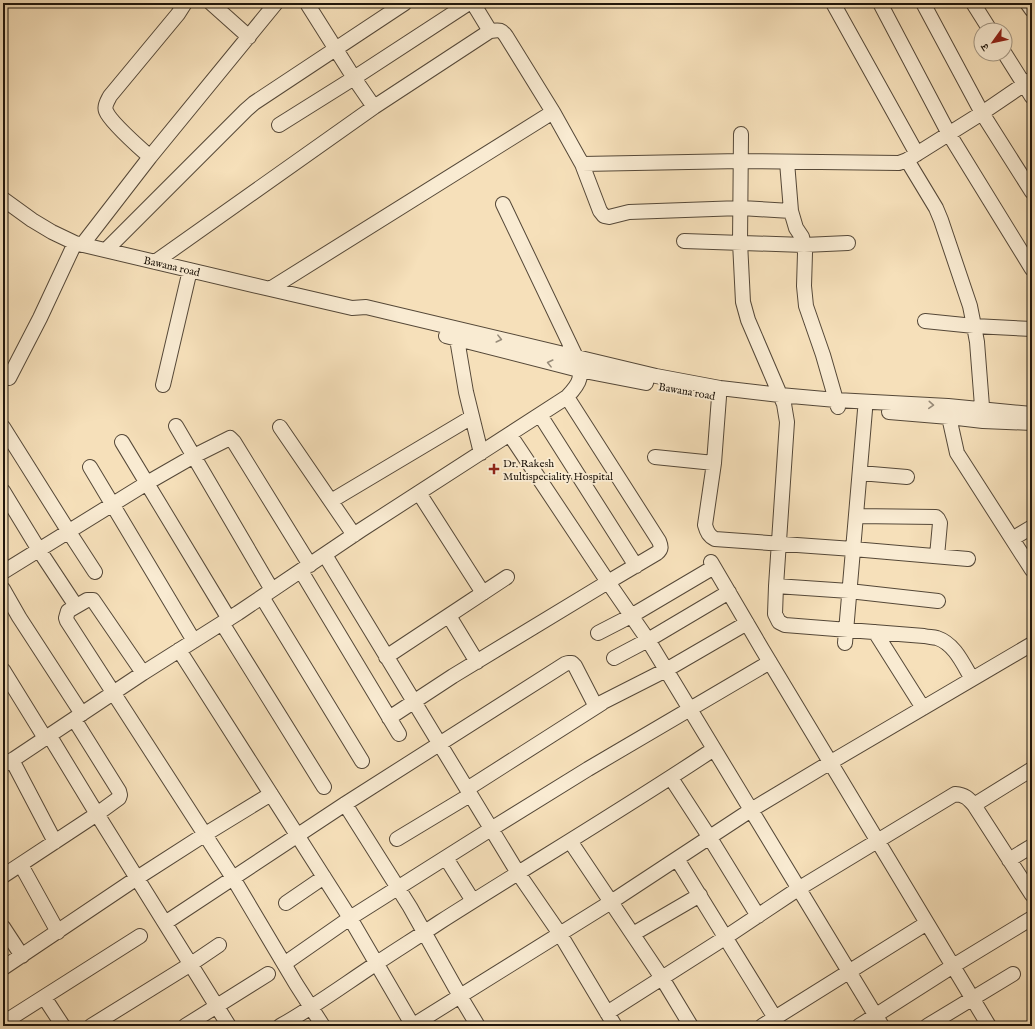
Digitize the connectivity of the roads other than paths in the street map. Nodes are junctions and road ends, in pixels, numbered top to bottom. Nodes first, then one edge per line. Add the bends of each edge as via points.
1 (185, 3) edge
2 (211, 3) edge
3 (276, 3) edge
4 (405, 3) edge
5 (469, 3) edge
6 (473, 3) edge
7 (833, 3) edge
8 (880, 3) edge
9 (923, 3) edge
10 (973, 3) edge
11 (1027, 3) edge
12 (308, 5) dead end
13 (1032, 10) edge
14 (985, 22) edge
15 (490, 32) junction
16 (249, 37) junction
17 (336, 49) junction
18 (1011, 62) edge
19 (354, 78) junction
20 (1028, 82) edge
21 (1032, 97) edge
22 (374, 107) junction
23 (553, 112) junction
24 (982, 113) junction
25 (279, 126) dead end
26 (741, 134) dead end
27 (949, 134) junction
28 (150, 157) junction
29 (912, 157) junction
30 (741, 161) junction
31 (787, 162) junction
32 (582, 164) junction
33 (1032, 192) edge
34 (3, 199) edge
35 (503, 204) dead end
36 (741, 208) junction
37 (791, 211) junction
38 (684, 241) dead end
39 (740, 242) junction
40 (848, 243) dead end
41 (78, 244) junction
42 (804, 245) junction
43 (106, 250) junction
44 (155, 262) junction
45 (1032, 269) edge
46 (190, 270) junction
47 (270, 289) junction
48 (352, 308) junction
49 (925, 321) dead end
50 (974, 326) junction
51 (1032, 329) edge
52 (457, 339) junction
53 (578, 364) junction
54 (612, 371) junction
55 (9, 378) dead end
56 (163, 385) dead end
57 (719, 396) junction
58 (568, 397) junction
59 (782, 400) junction
60 (837, 404) junction
61 (865, 410) junction
62 (949, 411) junction
63 (1032, 414) edge
64 (540, 415) junction
65 (983, 415) junction
66 (472, 417) junction
67 (1032, 424) edge
68 (176, 426) dead end
69 (3, 427) edge
70 (280, 427) dead end
71 (510, 435) junction
72 (122, 442) dead end
73 (481, 453) junction
74 (194, 456) junction
75 (655, 458) dead end
76 (714, 463) junction
77 (90, 467) dead end
78 (860, 474) junction
79 (907, 477) dead end
80 (147, 483) junction
81 (3, 491) edge
82 (419, 493) junction
83 (331, 501) junction
84 (112, 505) junction
85 (856, 516) junction
86 (1032, 527) edge
87 (69, 532) junction
88 (354, 535) junction
89 (1012, 539) junction
90 (779, 544) junction
91 (853, 549) junction
92 (39, 550) junction
93 (325, 555) junction
94 (937, 556) junction
95 (968, 559) dead end
96 (636, 566) junction
97 (306, 568) junction
98 (1032, 570) edge
99 (3, 572) edge
100 (95, 572) dead end
101 (507, 577) dead end
102 (608, 582) junction
103 (776, 586) junction
104 (3, 589) edge
105 (849, 591) junction
106 (729, 592) junction
107 (267, 593) junction
108 (483, 593) junction
109 (938, 601) dead end
110 (76, 606) junction
111 (449, 616) junction
112 (631, 616) junction
113 (225, 621) junction
114 (747, 623) junction
115 (875, 632) junction
116 (598, 633) dead end
117 (846, 636) junction
118 (648, 640) junction
119 (194, 641) junction
120 (1032, 644) edge
121 (179, 650) junction
122 (386, 657) junction
123 (614, 658) dead end
124 (477, 662) junction
125 (770, 662) junction
126 (3, 670) edge
127 (666, 670) junction
128 (143, 673) junction
129 (972, 679) junction
130 (114, 694) junction
131 (414, 702) junction
132 (602, 703) junction
133 (689, 708) junction
134 (923, 708) junction
135 (78, 716) junction
136 (389, 718) junction
137 (399, 734) dead end
138 (47, 737) junction
139 (439, 744) junction
140 (714, 749) junction
141 (6, 761) edge
142 (362, 761) dead end
143 (830, 762) junction
144 (1032, 769) edge
145 (671, 778) junction
146 (324, 787) dead end
147 (468, 792) junction
148 (271, 794) junction
149 (345, 804) junction
150 (974, 805) junction
151 (751, 810) junction
152 (97, 814) junction
153 (491, 829) junction
154 (204, 835) junction
155 (297, 835) junction
156 (710, 838) junction
157 (396, 839) dead end
158 (570, 840) junction
159 (878, 841) junction
160 (55, 842) junction
161 (1032, 846) edge
162 (446, 858) junction
163 (677, 859) junction
164 (1009, 860) junction
165 (20, 865) junction
166 (518, 872) junction
167 (3, 876) edge
168 (324, 877) junction
169 (138, 878) junction
170 (233, 878) junction
171 (398, 888) junction
172 (798, 889) junction
173 (700, 895) junction
174 (1032, 895) edge
175 (473, 901) junction
176 (611, 902) junction
177 (286, 903) dead end
178 (758, 916) junction
179 (350, 918) junction
180 (1032, 918) edge
181 (165, 923) junction
182 (927, 923) junction
183 (3, 927) edge
184 (58, 932) junction
185 (424, 932) junction
186 (560, 934) junction
187 (633, 934) junction
188 (140, 936) dead end
189 (726, 937) junction
190 (219, 945) dead end
191 (22, 956) junction
192 (376, 963) junction
193 (191, 964) junction
194 (284, 964) junction
195 (953, 966) junction
196 (3, 968) edge
197 (849, 971) junction
198 (268, 974) dead end
199 (1013, 974) dead end
200 (662, 978) junction
201 (460, 996) junction
202 (44, 997) junction
203 (973, 999) junction
204 (217, 1006) junction
205 (311, 1008) junction
206 (607, 1013) junction
207 (879, 1021) edge
208 (777, 1022) edge
209 (3, 1023) edge
210 (63, 1026) edge
211 (92, 1026) edge
212 (185, 1026) edge
213 (229, 1026) edge
214 (280, 1026) edge
215 (323, 1026) edge
216 (413, 1026) edge
217 (478, 1026) edge
218 (615, 1026) edge
219 (691, 1026) edge
220 (762, 1026) edge
221 (859, 1026) edge
222 (927, 1026) edge
223 (989, 1026) edge

1 - 28 street via 106,103 105,110 110,117
2 - 16 street
3 - 16 street
4 - 17 street
5 - 19 street
6 - 15 street
7 - 29 street
8 - 27 street
9 - 24 street
10 - 14 street
11 - 13 street
12 - 17 street
15 - 22 street
15 - 23 street via 503,32
16 - 28 street
17 - 19 street
17 - 43 street via 246,110
18 - 20 street
19 - 22 street
19 - 25 street
20 - 21 street
20 - 24 street
22 - 44 street
23 - 32 street
23 - 47 street
24 - 27 street
24 - 33 street
26 - 30 street
27 - 29 street
27 - 45 street
28 - 41 street
29 - 31 street via 899,163
29 - 50 street via 941,220 970,306
30 - 31 street
30 - 32 street
30 - 36 street
31 - 37 street
32 - 36 street via 604,216 629,212
34 - 41 street, Bawana road via 52,232
35 - 53 street
36 - 37 street
36 - 39 street
37 - 42 street
38 - 39 street
39 - 42 street
39 - 59 street via 745,311
40 - 42 street
41 - 43 street, Bawana road
41 - 55 street
42 - 60 street via 806,306
43 - 44 street, Bawana road
44 - 46 street, Bawana road
46 - 47 street, Bawana road
46 - 56 street
47 - 48 street, Bawana road
48 - 52 street, Bawana road via 366,316
48 -> 53 street, Bawana road via 366,307
49 - 50 street
50 - 51 street
50 - 65 street
53 -> 52 street, Bawana road
52 - 66 street
53 - 54 street, Bawana road
53 - 58 street via 580,379
54 - 57 street, Bawana road
54 - 59 street, Bawana road via 656,376
57 - 59 street, Bawana road
57 - 76 street
58 - 64 street
58 - 96 street via 659,540 661,546 657,554
59 - 60 street, Bawana road
59 - 90 street via 787,422
60 - 61 street, Bawana road
60 -> 62 street, Bawana road
61 - 62 street, Bawana road
61 - 78 street
62 - 65 street, Bawana road
62 - 89 street via 957,453
63 - 65 street, Bawana road
64 - 71 street
64 - 96 street
65 - 67 street, Bawana road
66 - 73 street
66 - 83 street
68 - 74 street
69 - 87 street
70 - 83 street
71 - 73 street
71 - 102 street
72 - 80 street
73 - 82 street
74 - 80 street
74 - 97 street via 230,438 232,440
74 - 107 street
75 - 76 street
76 - 90 street via 705,525 710,536 715,539
77 - 84 street
78 - 79 street
78 - 85 street
80 - 84 street
80 - 113 street
81 - 92 street
82 - 88 street
82 - 108 street
83 - 88 street
84 - 87 street
84 - 119 street
85 - 91 street
85 - 94 street via 936,517 940,523
86 - 89 street
87 - 92 street
87 - 100 street
88 - 93 street
89 - 98 street
90 - 91 street
90 - 103 street
91 - 94 street
91 - 105 street
92 - 99 street
92 - 110 street
93 - 97 street
93 - 122 street
94 - 95 street
96 - 102 street
97 - 107 street
97 - 136 street
101 - 108 street
102 - 112 street
102 - 124 street
103 - 105 street
103 - 117 street via 775,614 779,622
104 - 135 street
105 - 109 street
105 - 117 street
106 - 112 street via 713,564
106 - 114 street
106 - 118 street
107 - 113 street
107 - 142 street
108 - 111 street
110 - 128 street via 93,600
110 - 130 street via 68,611 66,618
111 - 122 street
111 - 124 street
112 - 116 street
112 - 118 street
113 - 119 street
113 - 146 street
114 - 125 street
114 - 127 street
115 - 117 street
115 - 129 street via 938,639 956,652
115 - 134 street
118 - 123 street
118 - 127 street
119 - 121 street
120 - 129 street
121 - 128 street
121 - 148 street
122 - 131 street
124 - 131 street
125 - 133 street
125 - 143 street
126 - 138 street
127 - 132 street
127 - 133 street
128 - 130 street
129 - 134 street
130 - 135 street
130 - 154 street
131 - 136 street
131 - 139 street
132 - 139 street via 593,701 575,666 568,663
132 - 147 street
133 - 140 street
133 - 153 street
134 - 143 street
135 - 138 street
135 - 152 street via 120,795
136 - 137 street
138 - 141 street
138 - 152 street
139 - 147 street
139 - 149 street
140 - 145 street
140 - 151 street
141 - 160 street
143 - 151 street
143 - 159 street
144 - 150 street
145 - 156 street
145 - 158 street
147 - 153 street
147 - 157 street
148 - 154 street
148 - 155 street
149 - 155 street
149 - 171 street
150 - 159 street via 968,798 955,794
150 - 164 street
151 - 156 street
151 - 172 street
152 - 160 street
152 - 169 street
153 - 162 street
153 - 166 street
154 - 169 street
154 - 170 street
155 - 168 street
155 - 170 street
156 - 163 street
156 - 178 street
158 - 166 street
158 - 176 street
159 - 172 street
159 - 182 street
160 - 165 street
161 - 164 street
162 - 171 street
162 - 175 street
163 - 173 street
163 - 176 street
164 - 174 street
165 - 167 street
165 - 184 street
166 - 175 street
166 - 186 street
168 - 177 street
168 - 179 street
169 - 181 street
169 - 184 street
170 - 181 street
170 - 194 street
171 - 179 street
171 - 185 street
172 - 178 street
172 - 197 street
173 - 187 street
173 - 189 street
175 - 185 street
176 - 186 street
176 - 187 street
178 - 189 street
179 - 192 street
179 - 194 street
180 - 195 street
181 - 193 street
182 - 195 street
182 - 197 street
183 - 191 street
184 - 191 street
185 - 192 street
185 - 201 street
186 - 201 street
186 - 206 street
187 - 200 street
188 - 202 street
189 - 200 street
189 - 208 street
190 - 193 street
191 - 196 street
192 - 205 street
192 - 216 street
193 - 204 street
193 - 211 street
194 - 205 street
195 - 203 street
195 - 207 street
197 - 207 street
197 - 208 street
198 - 204 street
199 - 203 street
200 - 206 street
200 - 219 street
201 - 216 street
201 - 217 street
202 - 209 street
202 - 210 street
203 - 222 street
203 - 223 street
204 - 212 street
204 - 213 street
205 - 214 street
205 - 215 street
206 - 218 street
207 - 221 street
208 - 220 street

